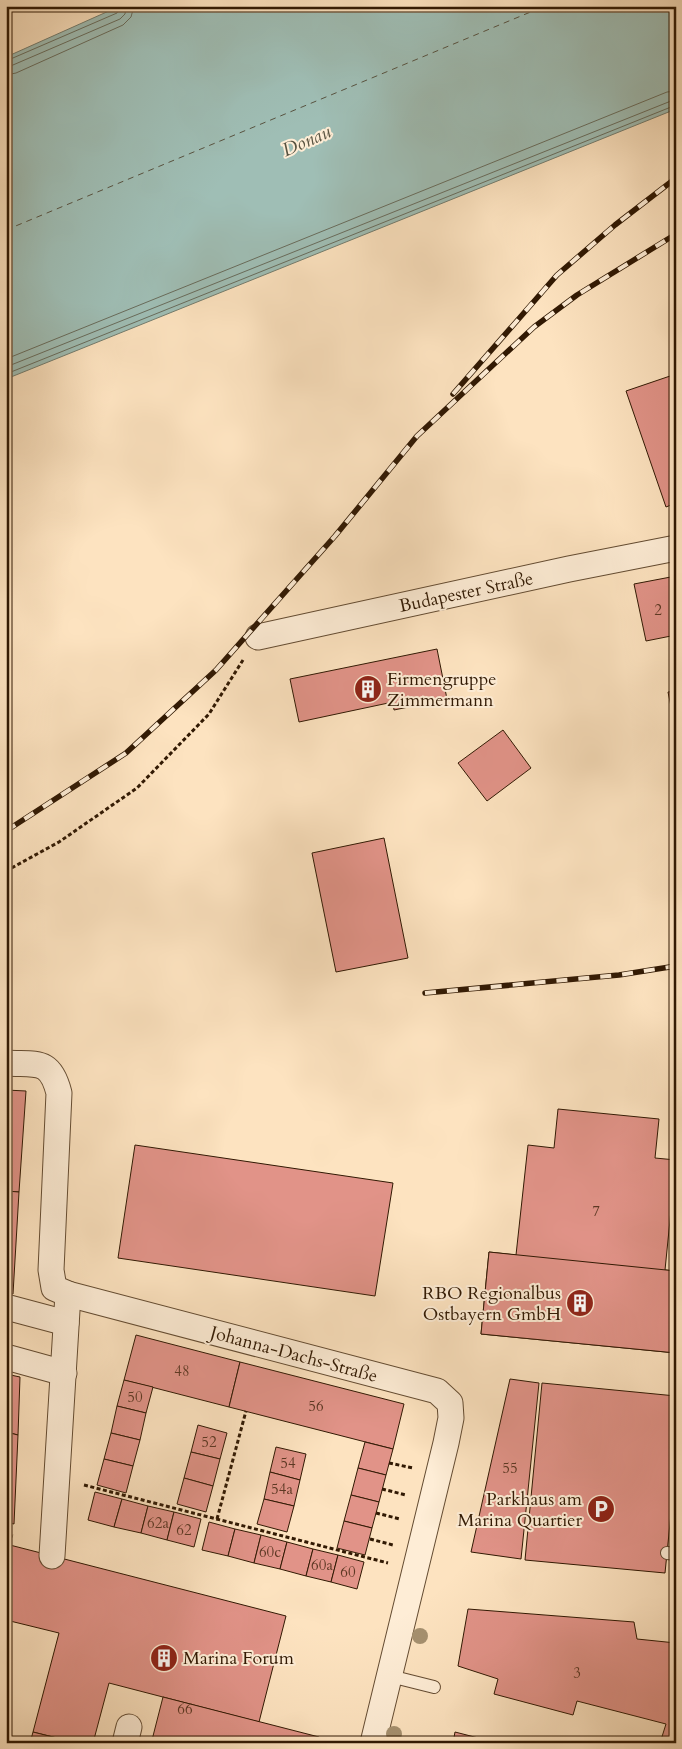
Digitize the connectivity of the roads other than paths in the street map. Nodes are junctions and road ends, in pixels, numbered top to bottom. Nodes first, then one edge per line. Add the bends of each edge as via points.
1 (676, 548) edge
2 (258, 637) road end
3 (6, 1063) edge
4 (68, 1294) junction
5 (6, 1308) edge
6 (66, 1323) junction
7 (6, 1358) edge
8 (64, 1373) junction
9 (52, 1556) dead end
10 (390, 1676) junction
11 (434, 1687) dead end
12 (374, 1743) edge

1 - 2 street, Budapester Straße
3 - 4 street via 42,1065 54,1074 59,1093 51,1270 54,1288
4 - 6 street
4 - 10 street, Johanna-Dachs-Straße via 437,1392 450,1403 446,1443
5 - 6 street
6 - 8 street
7 - 8 street
8 - 9 street
10 - 11 lane
10 - 12 street, Johanna-Dachs-Straße

